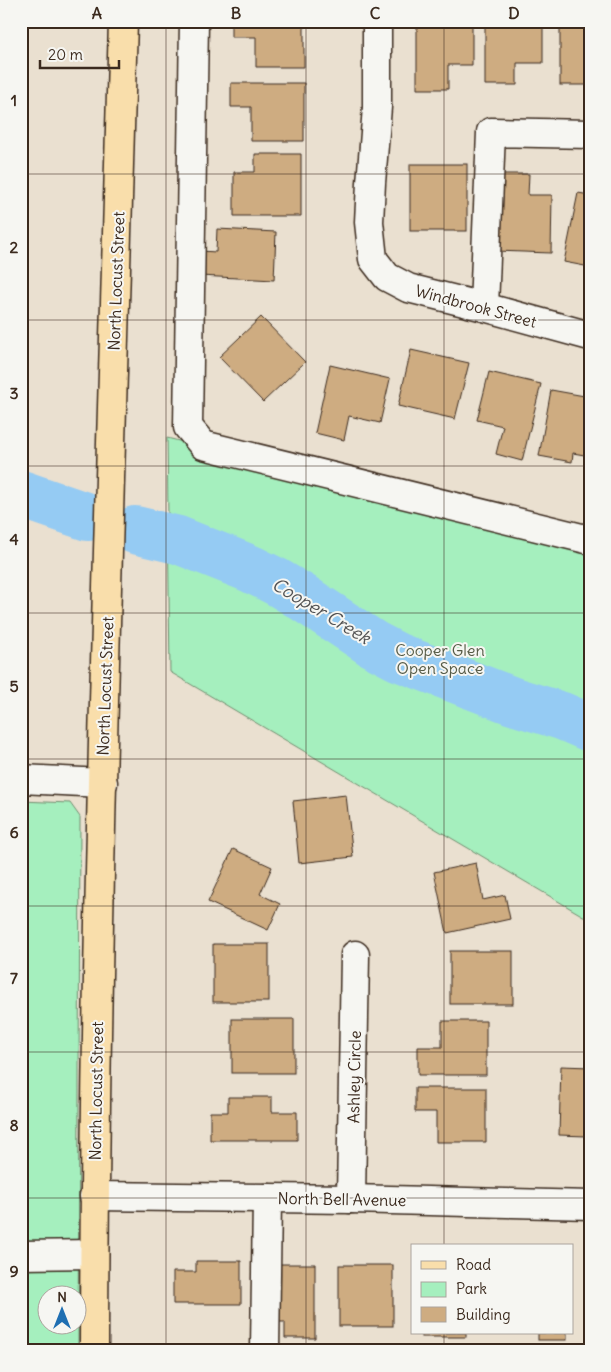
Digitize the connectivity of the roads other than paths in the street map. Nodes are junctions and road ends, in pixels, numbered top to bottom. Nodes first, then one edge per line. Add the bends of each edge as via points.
1 (123, 21) edge
2 (194, 21) edge
3 (377, 21) edge
4 (590, 134) edge
5 (484, 307) junction
6 (590, 336) edge
7 (590, 540) edge
8 (21, 779) edge
9 (103, 783) junction
10 (355, 955) dead end
11 (94, 1196) junction
12 (267, 1198) junction
13 (351, 1199) junction
14 (590, 1205) edge
15 (94, 1254) junction
16 (21, 1255) edge
17 (94, 1351) edge
18 (265, 1351) edge

1 - 9 main road, North Locust Street
2 - 7 street via 188,427 203,445
3 - 5 street, Windbrook Street via 377,107 369,222 373,259 387,277 408,288
4 - 5 street via 491,132
5 - 6 street, Windbrook Street
8 - 9 street
9 - 11 main road, North Locust Street
10 - 13 street, Ashley Circle
11 - 12 street, North Bell Avenue
11 - 15 main road, North Locust Street
12 - 13 street, North Bell Avenue
12 - 18 street
13 - 14 street, North Bell Avenue
15 - 16 street
15 - 17 main road, North Locust Street

